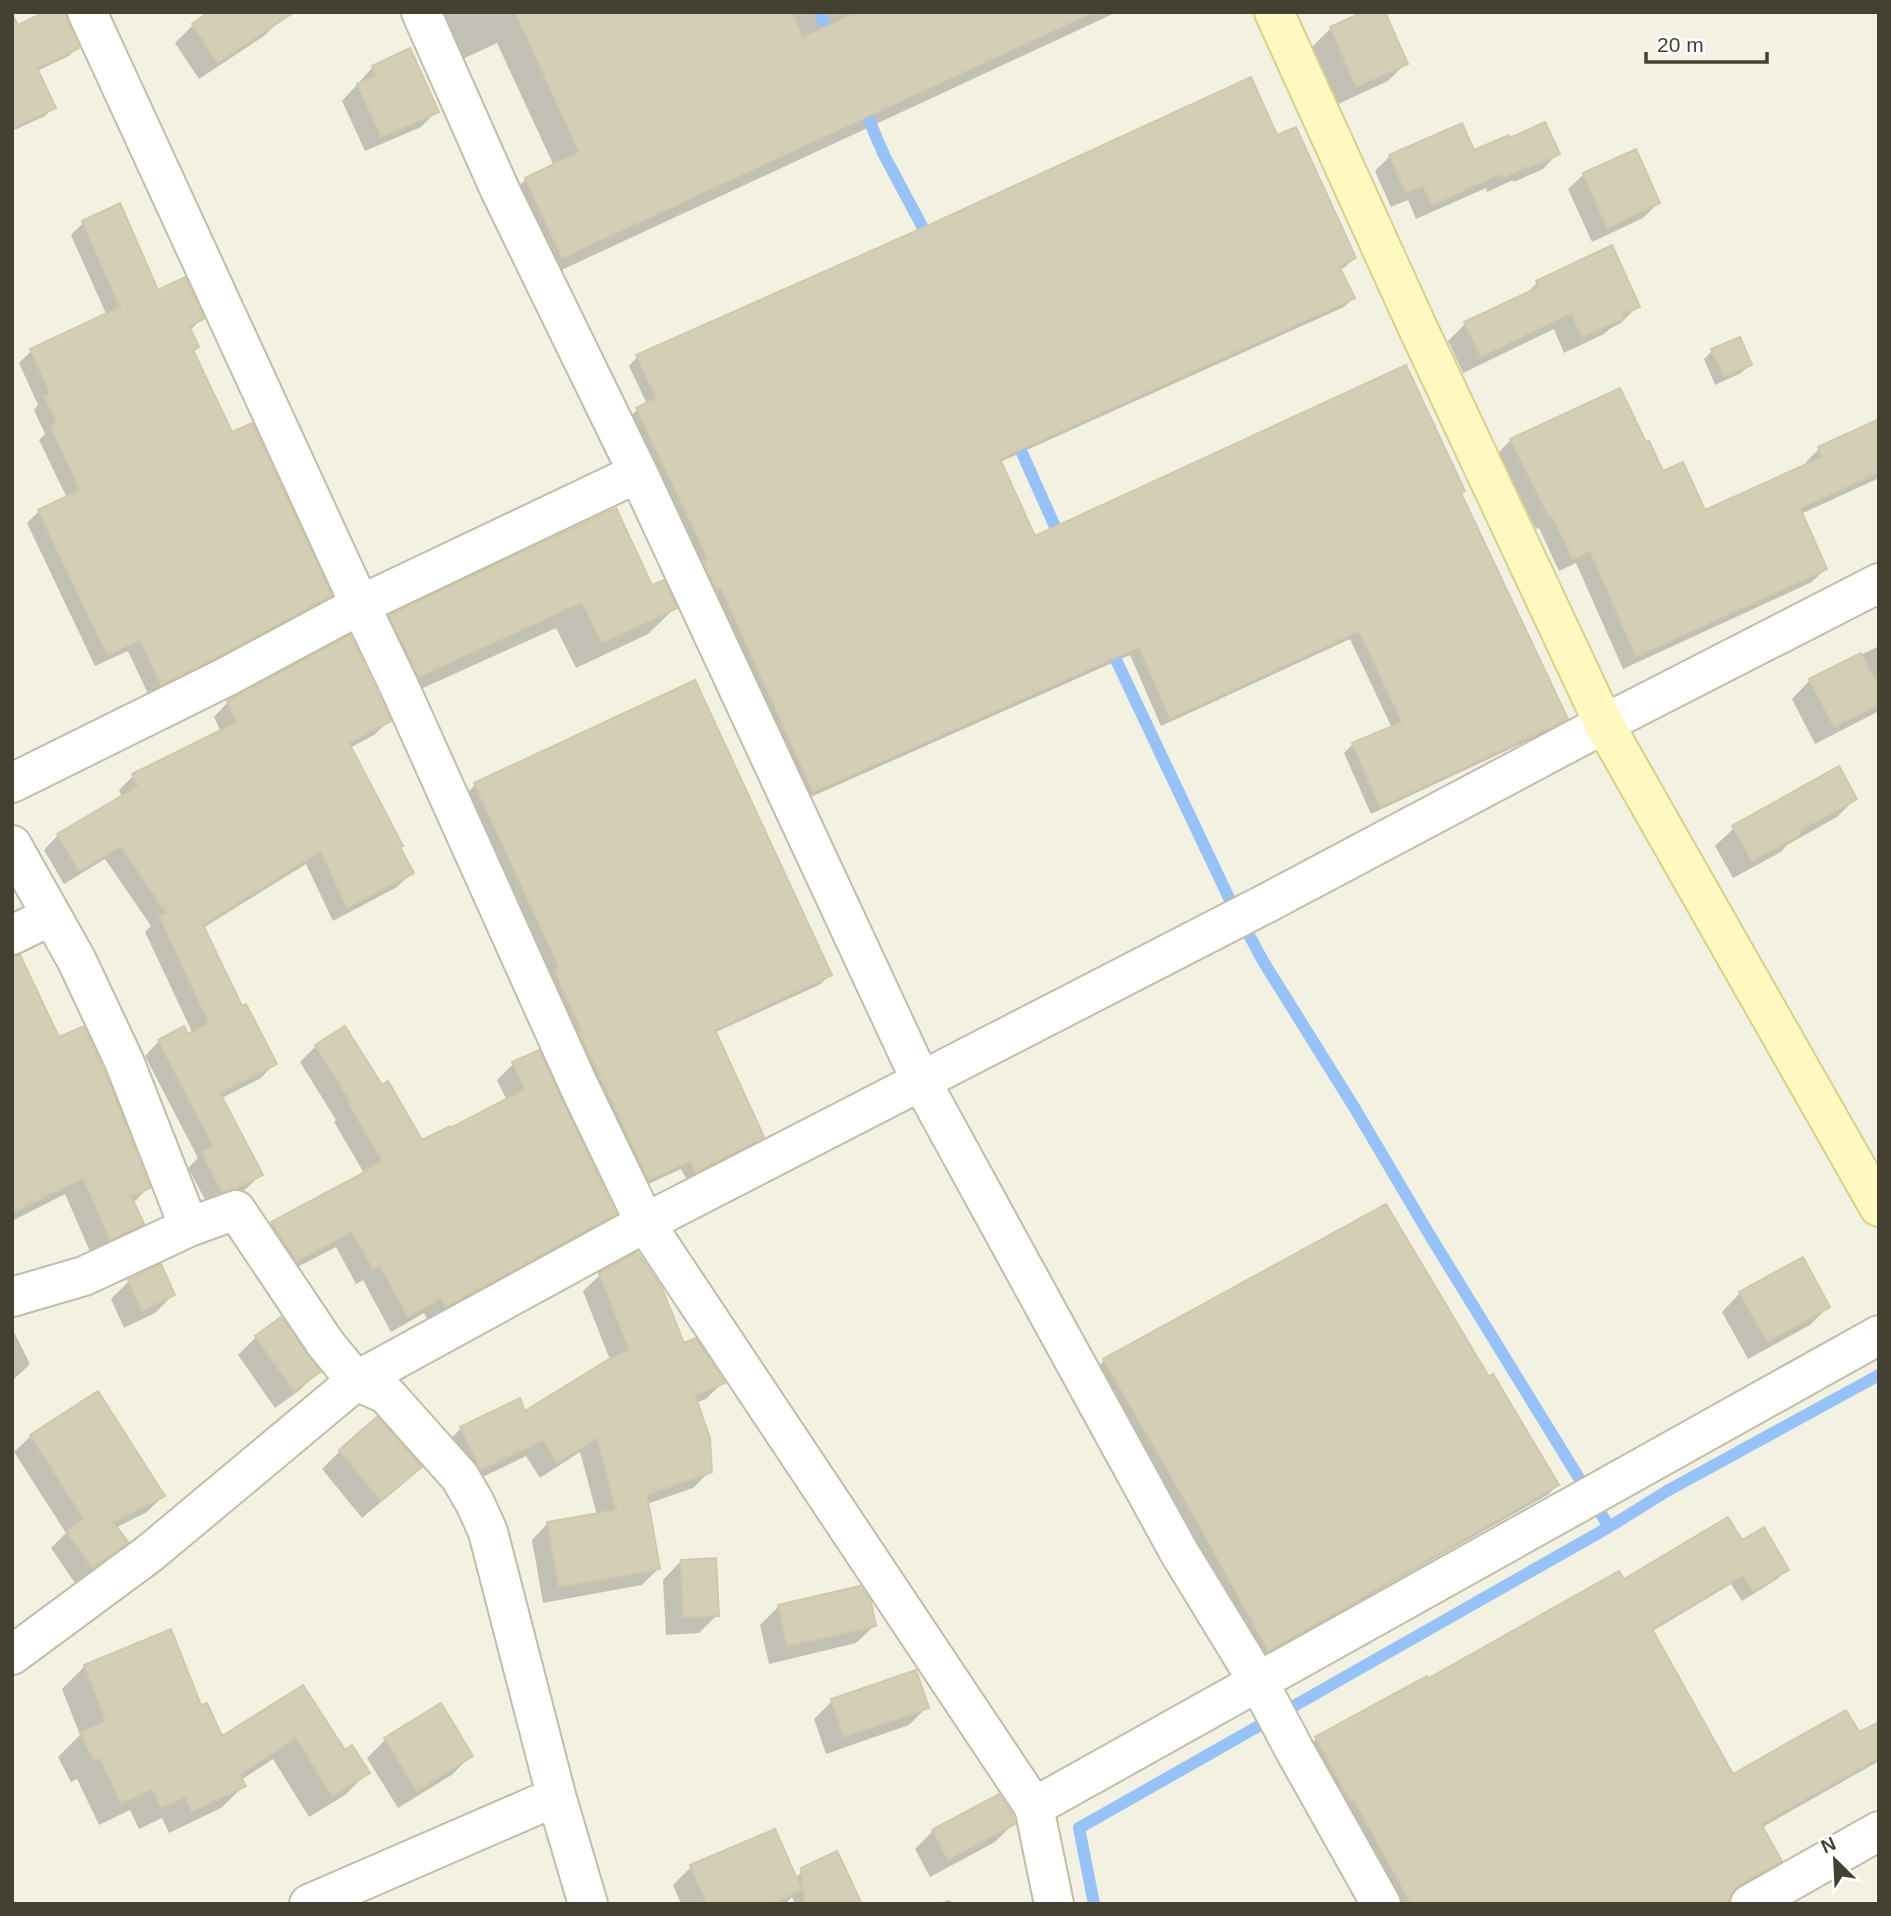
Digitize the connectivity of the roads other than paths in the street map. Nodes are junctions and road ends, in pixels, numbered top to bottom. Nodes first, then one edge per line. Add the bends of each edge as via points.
1 (88, 12) edge
2 (421, 12) edge
3 (1274, 12) edge
4 (638, 473) junction
5 (1879, 583) edge
6 (360, 606) junction
7 (1604, 724) junction
8 (12, 783) edge
9 (12, 845) edge
10 (51, 916) junction
11 (12, 935) edge
12 (921, 1081) junction
13 (1879, 1207) edge
14 (645, 1223) junction
15 (189, 1227) junction
16 (12, 1297) edge
17 (1879, 1335) edge
18 (356, 1381) junction
19 (12, 1655) edge
20 (1261, 1688) junction
21 (557, 1799) junction
22 (1034, 1807) junction
23 (1879, 1831) edge
24 (309, 1904) edge
25 (588, 1904) edge
26 (1054, 1904) edge
27 (1381, 1904) edge
28 (1750, 1904) edge

1 - 6 street
2 - 4 street via 500,190
3 - 7 street
4 - 6 street
4 - 12 street
5 - 7 street
6 - 8 street
6 - 14 street
7 - 12 street
7 - 13 street
9 - 10 street
10 - 11 street
10 - 15 street via 124,1061
12 - 14 street
12 - 20 street via 1179,1552
14 - 18 street
14 - 22 street
15 - 16 street via 84,1276
15 - 18 street via 236,1210 325,1343
17 - 20 street
18 - 19 street via 150,1553
18 - 21 street via 386,1394 460,1477 475,1503 488,1532
20 - 22 street
20 - 27 street
21 - 24 street
21 - 25 street
22 - 26 street
23 - 28 street

